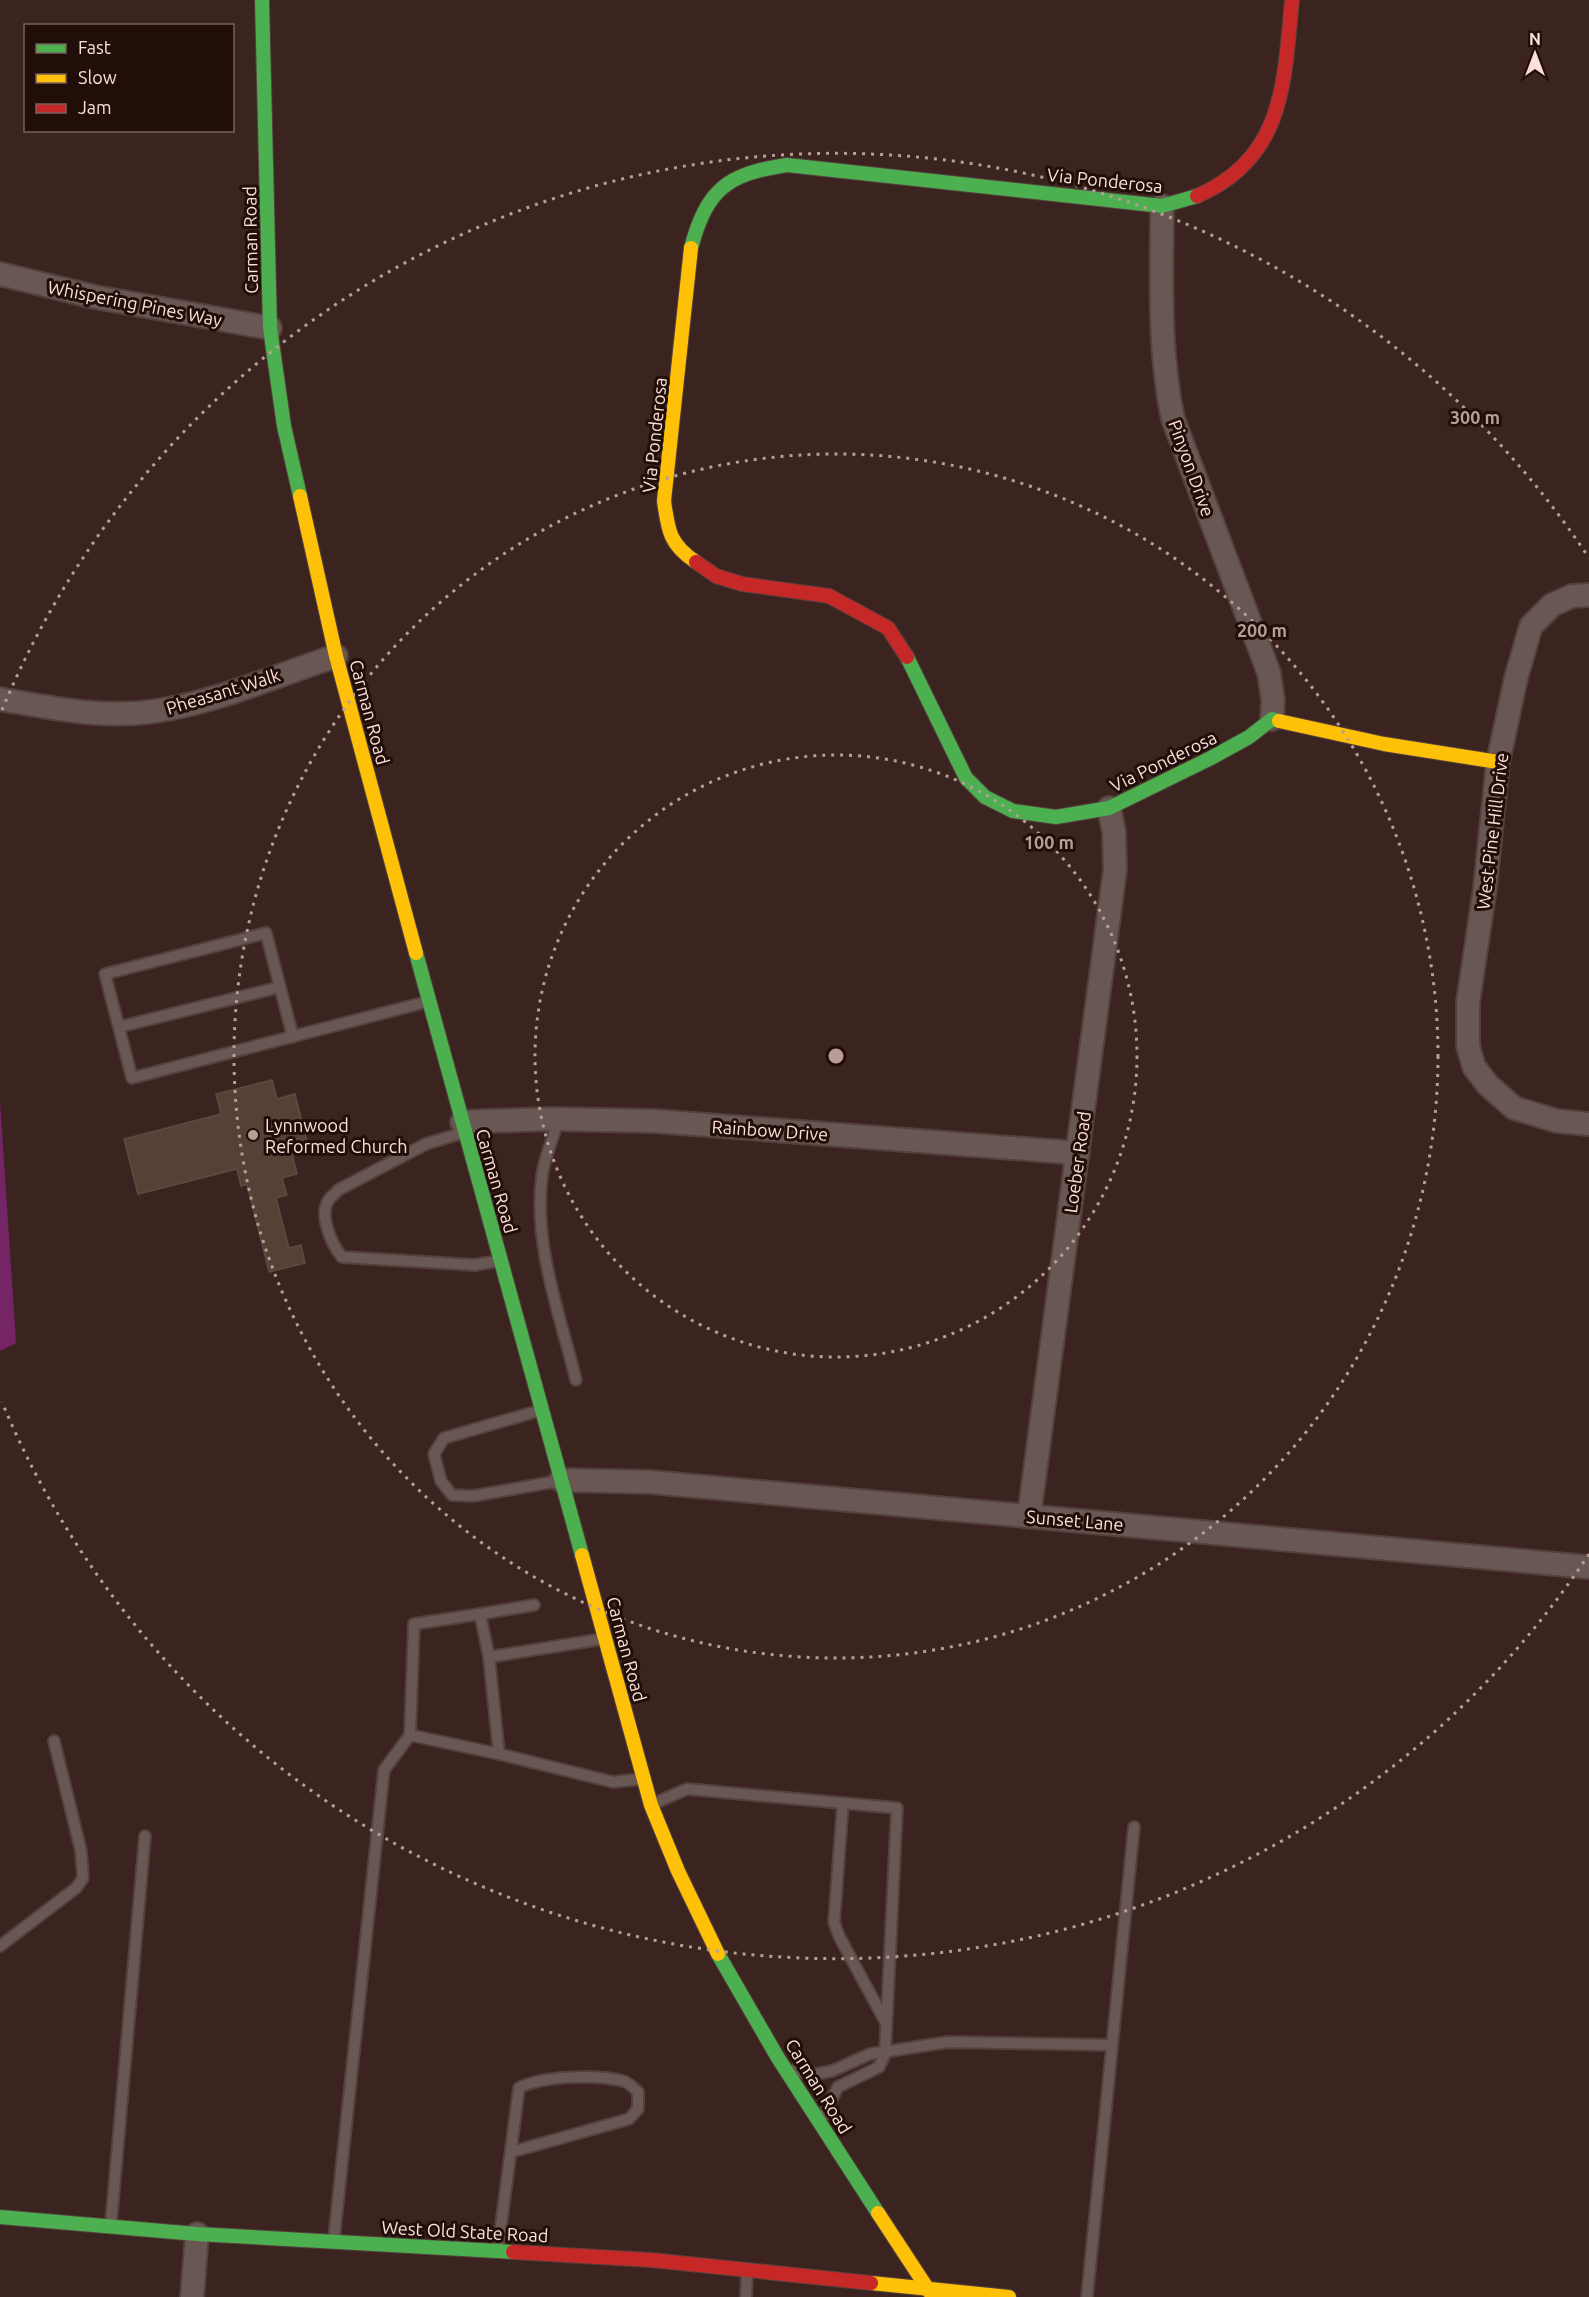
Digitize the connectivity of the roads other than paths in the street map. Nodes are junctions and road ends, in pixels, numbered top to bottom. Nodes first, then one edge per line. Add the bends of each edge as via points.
1 (262, 0) edge
2 (1292, 0) edge
3 (1162, 206) junction
4 (0, 274) edge
5 (270, 328) junction
6 (1589, 595) edge
7 (336, 656) junction
8 (0, 699) edge
9 (1272, 719) junction
10 (1498, 762) junction
11 (1109, 808) junction
12 (280, 987) junction
13 (429, 1001) junction
14 (119, 1027) junction
15 (293, 1037) junction
16 (558, 1119) junction
17 (1589, 1124) edge
18 (463, 1127) junction
19 (1078, 1153) junction
20 (500, 1260) junction
21 (576, 1380) dead end
22 (542, 1410) junction
23 (561, 1480) junction
24 (1029, 1516) junction
25 (1589, 1567) edge
26 (534, 1605) dead end
27 (480, 1614) junction
28 (605, 1639) junction
29 (489, 1657) junction
30 (410, 1734) junction
31 (54, 1740) dead end
32 (500, 1754) junction
33 (644, 1779) junction
34 (843, 1803) junction
35 (651, 1805) junction
36 (1134, 1827) dead end
37 (145, 1836) dead end
38 (0, 1946) edge
39 (886, 2023) junction
40 (1112, 2045) junction
41 (885, 2054) junction
42 (785, 2068) junction
43 (820, 2122) junction
44 (511, 2152) junction
45 (0, 2217) edge
46 (111, 2227) junction
47 (197, 2234) junction
48 (333, 2241) junction
49 (498, 2251) junction
50 (747, 2270) junction
51 (931, 2293) edge
52 (192, 2297) edge
53 (746, 2297) edge
54 (1009, 2297) edge
55 (1087, 2297) edge

1 - 5 street, Carman Road
2 - 3 street, Via Ponderosa via 1282,87 1266,137 1220,187 1188,202
3 - 9 street, Pinyon Drive via 1161,330 1166,384 1177,429 1269,673
3 - 11 street, Via Ponderosa via 787,165 759,168 728,182 710,197 699,218 692,248 664,501 668,529 679,551 716,576 742,584 829,596 888,628 911,663 966,777 985,797 1013,811 1056,817
4 - 5 street, Whispering Pines Way via 95,297
5 - 7 street, Carman Road via 284,426
6 - 10 street, West Pine Hill Drive via 1572,596 1552,605 1531,626
7 - 8 street, Pheasant Walk via 197,703 155,711 78,713
7 - 13 street, Carman Road
9 - 10 street via 1378,744
9 - 11 street, Via Ponderosa via 1211,758
10 - 17 street, West Pine Hill Drive via 1468,1002 1468,1046 1474,1067 1514,1108 1557,1121
11 - 19 street, Loeber Road via 1115,870
12 - 14 lane
12 - 14 lane via 266,933 105,974
12 - 15 lane
13 - 15 lane
13 - 18 street, Carman Road
14 - 15 lane via 132,1078
16 - 18 street, Rainbow Drive
16 - 19 street, Rainbow Drive via 661,1121
16 - 21 lane via 542,1176 541,1217 552,1283
18 - 20 street, Carman Road
18 - 20 lane via 338,1190 328,1199 325,1209 332,1245 342,1257 475,1265
19 - 24 street, Loeber Road
20 - 22 street, Carman Road
22 - 23 street, Carman Road
22 - 23 lane via 444,1438 434,1454 436,1463 441,1481 452,1495 473,1496
23 - 24 street, Sunset Lane via 650,1482
23 - 28 street, Carman Road
24 - 25 street, Sunset Lane
26 - 27 lane
27 - 29 lane
27 - 30 lane via 414,1624
28 - 29 lane
28 - 33 street, Carman Road
29 - 32 lane
30 - 32 lane
30 - 48 lane via 384,1770
31 - 38 lane via 81,1851 83,1878 76,1888
32 - 33 lane via 613,1782
33 - 35 street, Carman Road
34 - 35 lane via 687,1789
34 - 39 lane via 834,1922
34 - 39 lane via 897,1808
35 - 42 street, Carman Road via 674,1867 706,1934
36 - 40 lane
37 - 46 lane
39 - 41 lane
40 - 41 lane via 948,2042
40 - 55 lane
41 - 42 lane via 870,2054 832,2072 811,2075
41 - 43 lane via 879,2067 838,2087
42 - 43 street, Carman Road
43 - 51 street, Carman Road
44 - 44 lane via 519,2088 533,2080 625,2081 638,2092 638,2109 629,2119
44 - 49 lane
45 - 46 street, West Old State Road
46 - 47 street, West Old State Road
47 - 48 street, West Old State Road
47 - 52 street
48 - 49 street, West Old State Road
49 - 50 street, West Old State Road
50 - 51 street, West Old State Road
50 - 53 lane
51 - 54 street, West Old State Road

